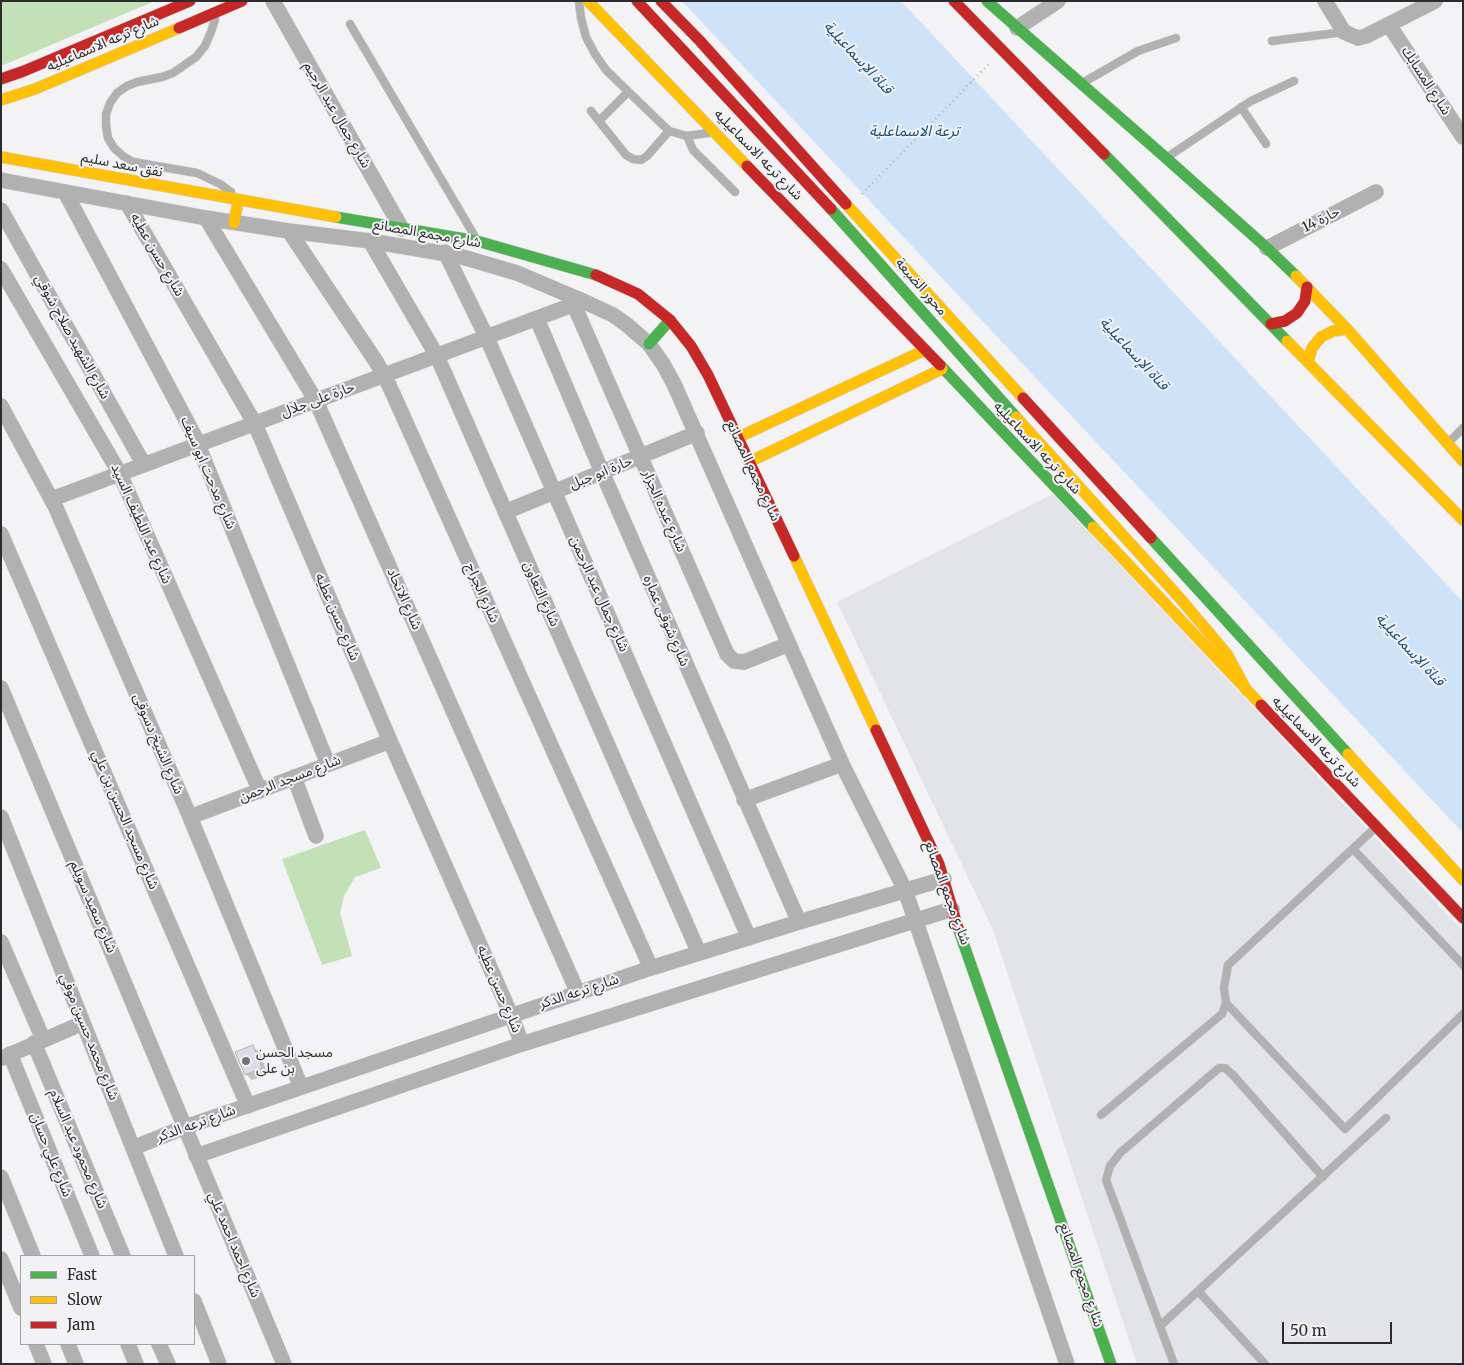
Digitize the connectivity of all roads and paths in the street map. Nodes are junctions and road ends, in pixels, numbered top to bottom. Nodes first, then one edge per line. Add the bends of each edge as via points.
1 (190, 1) edge
2 (242, 1) edge
3 (273, 1) edge
4 (579, 1) edge
5 (588, 1) edge
6 (637, 1) edge
7 (649, 1) edge
8 (661, 1) edge
9 (954, 1) edge
10 (987, 1) edge
11 (1058, 1) edge
12 (1325, 1) edge
13 (1435, 1) edge
14 (216, 12) junction
15 (350, 24) dead end
16 (1389, 24) junction
17 (1017, 28) junction
18 (1349, 35) junction
19 (1176, 38) dead end
20 (1272, 41) dead end
21 (990, 64) dead end
22 (1, 79) edge
23 (1294, 81) dead end
24 (1081, 83) junction
25 (628, 92) junction
26 (1, 100) edge
27 (1241, 108) junction
28 (592, 111) dead end
29 (599, 120) junction
30 (774, 126) junction
31 (714, 130) junction
32 (669, 131) junction
33 (687, 136) junction
34 (1463, 137) edge
35 (1266, 144) dead end
36 (1, 157) edge
37 (1166, 158) junction
38 (1, 180) edge
39 (66, 192) junction
40 (735, 192) dead end
41 (1376, 192) dead end
42 (860, 195) dead end
43 (238, 202) junction
44 (127, 203) junction
45 (1, 210) edge
46 (206, 218) junction
47 (234, 223) junction
48 (402, 229) junction
49 (289, 231) junction
50 (370, 241) junction
51 (477, 241) junction
52 (1267, 248) junction
53 (445, 252) junction
54 (1, 269) edge
55 (1307, 287) junction
56 (579, 303) junction
57 (537, 319) junction
58 (670, 320) junction
59 (1271, 324) junction
60 (1347, 329) junction
61 (486, 338) junction
62 (649, 344) junction
63 (925, 350) junction
64 (437, 356) junction
65 (1308, 362) junction
66 (942, 369) junction
67 (384, 376) junction
68 (316, 401) junction
69 (1, 406) edge
70 (255, 424) junction
71 (1463, 428) edge
72 (697, 433) junction
73 (737, 438) junction
74 (198, 444) junction
75 (1447, 444) junction
76 (640, 456) junction
77 (1463, 461) edge
78 (749, 462) junction
79 (144, 465) junction
80 (602, 472) junction
81 (120, 474) junction
82 (554, 492) junction
83 (52, 499) junction
84 (505, 512) junction
85 (1463, 520) edge
86 (1, 534) edge
87 (789, 644) junction
88 (1, 688) edge
89 (1248, 692) junction
90 (390, 741) junction
91 (328, 764) junction
92 (842, 764) junction
93 (294, 777) junction
94 (260, 790) junction
95 (744, 800) junction
96 (1, 817) edge
97 (190, 817) junction
98 (1376, 827) junction
99 (316, 836) dead end
100 (1353, 848) junction
101 (944, 879) junction
102 (1463, 880) edge
103 (905, 890) junction
104 (952, 908) junction
105 (1463, 918) edge
106 (917, 920) junction
107 (799, 922) junction
108 (749, 938) junction
109 (1, 942) edge
110 (699, 953) junction
111 (1463, 966) edge
112 (651, 968) junction
113 (8, 975) edge
114 (578, 993) junction
115 (1226, 1003) junction
116 (1463, 1014) edge
117 (511, 1015) junction
118 (83, 1023) junction
119 (39, 1041) junction
120 (522, 1044) junction
121 (6, 1056) edge
122 (301, 1088) junction
123 (248, 1106) junction
124 (1101, 1115) dead end
125 (1386, 1118) dead end
126 (184, 1127) junction
127 (133, 1148) junction
128 (196, 1156) junction
129 (1, 1176) edge
130 (1323, 1177) junction
131 (33, 1255) edge
132 (92, 1255) edge
133 (123, 1255) edge
134 (176, 1255) edge
135 (1, 1259) edge
136 (1198, 1291) junction
137 (195, 1304) edge
138 (20, 1306) edge
139 (1160, 1326) junction
140 (36, 1345) edge
141 (68, 1345) edge
142 (128, 1345) edge
143 (159, 1345) edge
144 (44, 1364) edge
145 (76, 1364) edge
146 (136, 1364) edge
147 (168, 1364) edge
148 (219, 1364) edge
149 (284, 1364) edge
150 (1067, 1364) edge
151 (1112, 1364) edge
152 (1174, 1364) edge
153 (1265, 1364) edge

1 - 22 main road, شارع ترعه الاسماعيليه
2 - 14 main road, شارع ترعه الاسماعيليه
3 - 48 street, شارع جمال عبد الرحيم
4 - 25 lane via 586,36 595,54
5 - 31 main road, شارع ترعه الاسماعيليه
6 - 89 main road, محور الضبعة via 846,224 1178,596 1218,643
7 - 30 main road via 734,93
8 - 30 main road, شارع ترعه الاسماعيليه via 700,40
9 - 59 main road
10 - 17 main road
11 - 17 street
12 - 18 street
13 - 16 street
14 - 26 main road, شارع ترعه الاسماعيليه via 35,89
14 - 43 lane via 212,32 196,57 173,72 127,86 117,93 106,114 106,126 108,138 122,156 133,162 203,175 220,184
15 - 51 lane
16 - 18 street via 1366,36
16 - 34 street, شارع المسابك
17 - 24 main road
18 - 20 lane
19 - 24 lane via 1138,50
21 - 42 path
23 - 27 lane
24 - 37 main road
25 - 29 lane
25 - 32 lane
27 - 35 lane
27 - 37 lane
28 - 29 lane
29 - 32 lane via 626,155 633,159 641,160 647,156
30 - 102 main road, شارع ترعه الاسماعيليه
31 - 33 lane
31 - 63 main road, شارع ترعه الاسماعيليه
32 - 33 lane
33 - 40 lane via 693,150
36 - 43 main road, نفق سعد سليم
37 - 52 main road
38 - 39 street, شارع مجمع المصانع
39 - 44 street, شارع مجمع المصانع
39 - 74 street, شارع مدحت ابو سيف
41 - 52 street, حارة 14
43 - 47 main road
43 - 48 main road, شارع مجمع المصانع
44 - 46 street, شارع مجمع المصانع
44 - 70 street, شارع حسن عطيه
45 - 79 street, شارع الشهيد صلاح شوقي
46 - 47 street, شارع مجمع المصانع
46 - 68 street, شارع الاتحاد
47 - 49 street, شارع مجمع المصانع
48 - 51 main road, شارع مجمع المصانع
49 - 50 street, شارع مجمع المصانع
49 - 67 street, شارع الجراج
50 - 53 street, شارع مجمع المصانع
50 - 64 street, شارع التعاون
51 - 58 main road, شارع مجمع المصانع via 601,276 638,294
52 - 55 main road
53 - 56 street, شارع مجمع المصانع via 517,273
53 - 61 street, شارع جمال عبد الرحمن
54 - 81 street, شارع عبد اللطيف السيد
55 - 59 main road via 1305,301 1297,313 1286,321
55 - 60 main road
56 - 57 street, حارة على جلال
56 - 62 street, شارع مجمع المصانع via 613,315
56 - 76 street, شارع عبده الجزار
57 - 61 street, حارة على جلال
57 - 80 street, شارع شوقى عماره
58 - 62 main road
58 - 73 main road, شارع مجمع المصانع via 708,375
59 - 65 main road
60 - 65 main road via 1333,331 1321,338 1312,348
60 - 75 main road
61 - 64 street, حارة على جلال
61 - 82 street, شارع جمال عبد الرحمن
62 - 72 street, شارع مجمع المصانع via 674,384
63 - 66 main road, شارع ترعه الاسماعيليه
63 - 73 main road
64 - 67 street, حارة على جلال
64 - 84 street, شارع التعاون
65 - 85 main road
66 - 78 main road
66 - 89 main road, شارع ترعه الاسماعيليه
67 - 68 street, حارة على جلال
67 - 112 street, شارع الجراج
68 - 70 street, حارة على جلال
68 - 114 street, شارع الاتحاد
69 - 83 street, شارع الشيخ دسوقى
70 - 74 street, حارة على جلال
70 - 90 street, شارع حسن عطيه
71 - 75 lane
72 - 76 street, حارة ابو جبل
72 - 87 street, شارع مجمع المصانع
73 - 78 main road, شارع مجمع المصانع
74 - 79 street, حارة على جلال
74 - 91 street, شارع مدحت ابو سيف
75 - 77 main road
76 - 80 street, حارة ابو جبل
76 - 87 street, شارع عبده الجزار via 730,658 744,662
78 - 101 main road, شارع مجمع المصانع
79 - 81 street, حارة على جلال
80 - 82 street, حارة ابو جبل
80 - 95 street, شارع شوقى عماره
81 - 83 street, حارة على جلال
81 - 94 street, شارع عبد اللطيف السيد
82 - 84 street, حارة ابو جبل
82 - 108 street, شارع جمال عبد الرحمن
83 - 97 street, شارع الشيخ دسوقى
84 - 110 street, شارع التعاون
86 - 123 street, شارع مسجد الحسن بن علي
87 - 92 street, شارع مجمع المصانع
88 - 126 street, شارع سعيد سويلم
89 - 98 main road, شارع ترعه الاسماعيليه
90 - 91 street, شارع مسجد الرحمن
90 - 117 street, شارع حسن عطيه
91 - 93 street, شارع مسجد الرحمن
92 - 95 street
92 - 103 street, شارع مجمع المصانع
93 - 94 street, شارع مسجد الرحمن
93 - 99 street
94 - 97 street, شارع مسجد الرحمن
95 - 107 street, شارع شوقى عماره
96 - 118 street, شارع محمد حسين موفي
97 - 122 street, شارع الشيخ دسوقى
98 - 100 lane
98 - 105 main road, شارع ترعه الاسماعيليه
100 - 111 lane
100 - 115 lane via 1228,965 1224,988
101 - 103 street, شارع ترعه الدكر
101 - 104 main road, شارع مجمع المصانع
103 - 106 street, شارع مجمع المصانع
103 - 107 street, شارع ترعه الدكر
104 - 106 street
104 - 151 main road, شارع مجمع المصانع
106 - 120 street
106 - 150 street, شارع مجمع المصانع
107 - 108 street, شارع ترعه الدكر
108 - 110 street, شارع ترعه الدكر
109 - 113 street, شارع محمود عبد السلام
110 - 112 street, شارع ترعه الدكر
112 - 114 street, شارع ترعه الدكر
113 - 119 street, شارع محمود عبد السلام
114 - 117 street, شارع ترعه الدكر
115 - 116 lane via 1345,1129
115 - 124 lane via 1222,1014
117 - 120 street, شارع حسن عطيه
117 - 122 street, شارع ترعه الدكر
118 - 119 street
118 - 127 street, شارع محمد حسين موفي
119 - 121 street
119 - 133 street, شارع محمود عبد السلام
120 - 128 street
121 - 132 street, شارع علي حسان
122 - 123 street, شارع ترعه الدكر
123 - 126 street, شارع ترعه الدكر
125 - 130 lane
126 - 127 street, شارع ترعه الدكر
126 - 128 street, شارع احمد احمد علي
127 - 134 street, شارع محمد حسين موفي
128 - 149 street, شارع احمد احمد علي
129 - 131 street
130 - 136 lane
130 - 139 lane via 1225,1068 1219,1068 1120,1153 1110,1166 1106,1180
135 - 138 street
136 - 139 lane
136 - 153 lane
137 - 148 street
139 - 152 lane
140 - 144 street
141 - 145 street
142 - 146 street
143 - 147 street

